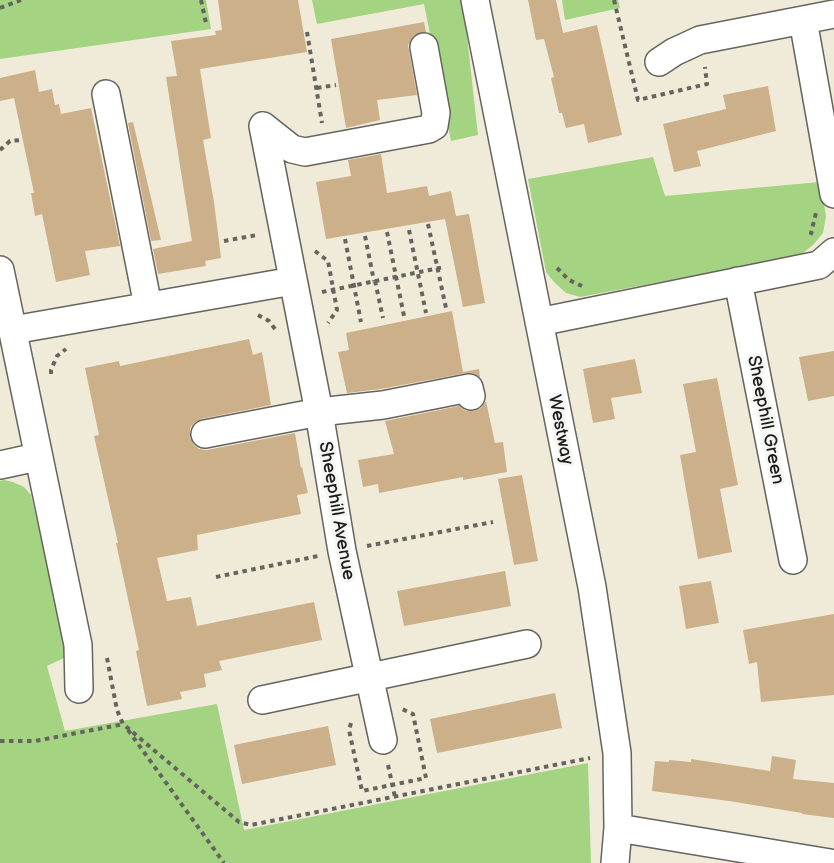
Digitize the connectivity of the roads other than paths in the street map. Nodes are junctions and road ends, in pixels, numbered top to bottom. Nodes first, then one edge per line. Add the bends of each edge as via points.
1 (475, 0) edge
2 (834, 14) edge
3 (803, 20) junction
4 (424, 47) dead end
5 (659, 62) dead end
6 (106, 94) dead end
7 (825, 200) edge
8 (826, 245) edge
9 (0, 270) edge
10 (738, 281) junction
11 (295, 289) junction
12 (148, 306) junction
13 (7, 317) edge
14 (539, 322) junction
15 (471, 396) dead end
16 (319, 412) junction
17 (205, 434) dead end
18 (37, 457) junction
19 (0, 465) edge
20 (793, 560) dead end
21 (527, 644) dead end
22 (371, 678) junction
23 (79, 689) dead end
24 (262, 700) dead end
25 (383, 740) road end
26 (618, 828) junction
27 (615, 863) edge
28 (830, 863) edge

1 - 14 street, Westway
2 - 3 street
3 - 5 street via 700,40
3 - 7 street
4 - 11 street, Sheephill Avenue via 436,114 434,126 429,129 305,152 292,149 263,126
6 - 12 street
8 - 10 street via 819,265
9 - 13 street
10 - 14 street
10 - 20 street, Sheephill Green
11 - 12 street
11 - 16 street, Sheephill Avenue
12 - 13 street
13 - 18 street
14 - 26 street, Westway via 592,587 617,753
15 - 16 street via 469,388 383,405
16 - 17 street
16 - 22 street, Sheephill Avenue via 342,551
18 - 19 street
18 - 23 street via 78,645
21 - 22 street
22 - 24 street
22 - 25 street, Sheephill Avenue
26 - 27 street, Westway
26 - 28 street

